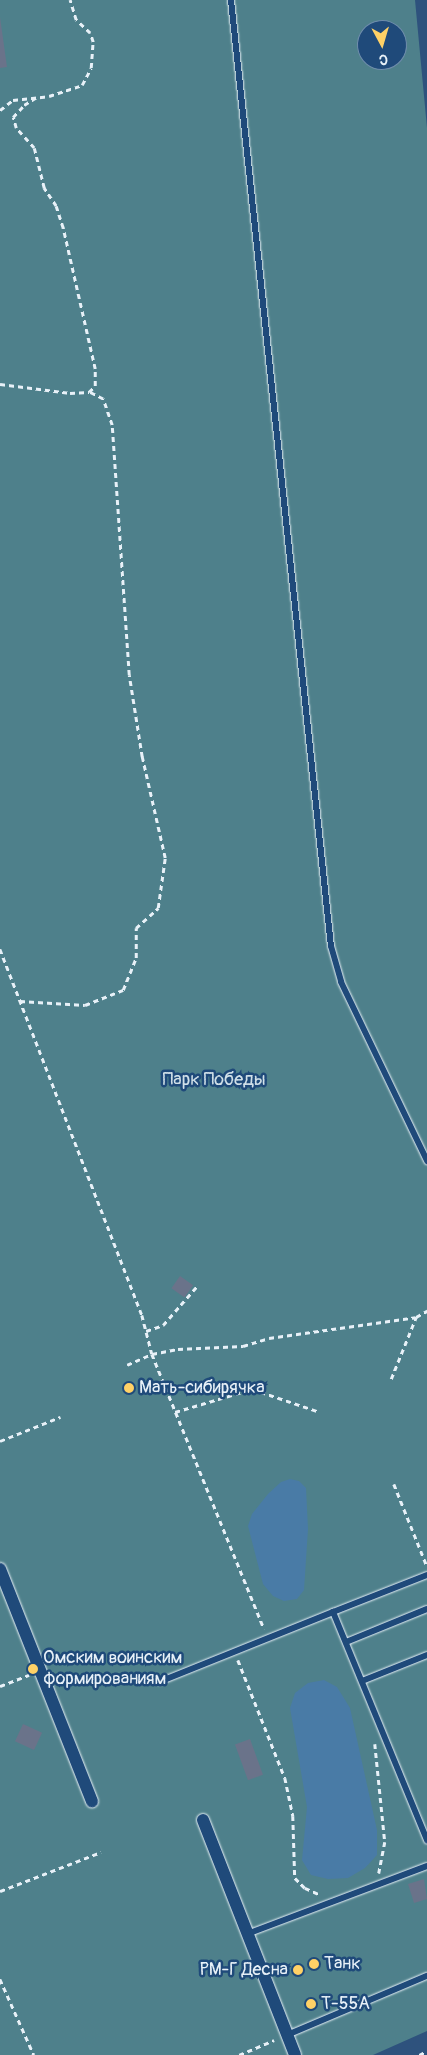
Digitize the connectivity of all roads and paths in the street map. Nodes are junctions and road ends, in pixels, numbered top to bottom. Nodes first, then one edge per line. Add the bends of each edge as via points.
1 (70, 0) edge
2 (231, 0) edge
3 (37, 98) junction
4 (0, 110) edge
5 (0, 384) edge
6 (89, 392) junction
7 (0, 949) edge
8 (20, 1001) junction
9 (427, 1162) edge
10 (198, 1285) dead end
11 (427, 1311) edge
12 (416, 1317) junction
13 (146, 1331) junction
14 (152, 1354) junction
15 (127, 1365) dead end
16 (392, 1379) dead end
17 (317, 1411) dead end
18 (175, 1412) junction
19 (60, 1417) dead end
20 (0, 1441) edge
21 (394, 1484) dead end
22 (427, 1567) edge
23 (0, 1569) edge
24 (427, 1574) edge
25 (427, 1609) edge
26 (334, 1612) junction
27 (268, 1638) junction
28 (346, 1642) junction
29 (235, 1652) junction
30 (427, 1655) edge
31 (40, 1671) junction
32 (362, 1681) junction
33 (159, 1682) dead end
34 (0, 1686) edge
35 (374, 1734) dead end
36 (92, 1801) dead end
37 (202, 1820) dead end
38 (427, 1840) edge
39 (101, 1852) dead end
40 (427, 1866) edge
41 (368, 1888) junction
42 (0, 1892) edge
43 (340, 1899) junction
44 (247, 1934) junction
45 (427, 1976) edge
46 (0, 1979) edge
47 (287, 2035) junction
48 (427, 2052) edge
49 (34, 2055) edge
50 (239, 2055) edge
51 (295, 2055) edge
52 (419, 2055) edge

1 - 3 path via 76,20 90,33 91,68 82,85
2 - 9 lane via 331,946 341,982
3 - 4 path via 13,100
3 - 6 path via 24,105 13,117 16,128 34,148 44,188 56,206 63,228 95,369 95,386
5 - 6 path via 70,393
6 - 8 path via 103,400 112,426 129,675 142,757 165,858 158,908 136,928 136,958 123,990 85,1005
7 - 8 path
8 - 13 path
10 - 13 path via 162,1325
11 - 12 path
12 - 14 path via 269,1338 243,1346 178,1349
12 - 16 path
13 - 14 path
14 - 15 path
14 - 18 path
17 - 18 path via 252,1389
18 - 27 path
19 - 20 path
21 - 22 path
23 - 31 street
24 - 26 lane
25 - 28 lane
26 - 27 lane
26 - 28 lane
27 - 29 lane
28 - 32 lane
29 - 33 lane
29 - 43 path via 285,1778 292,1816 295,1878 305,1888
30 - 32 lane
31 - 34 path
31 - 36 street
32 - 38 lane
35 - 41 path via 385,1842 383,1863
37 - 44 street
39 - 42 path
40 - 41 lane
41 - 43 lane
43 - 44 lane
44 - 47 street
45 - 47 lane
46 - 49 path
47 - 50 path
47 - 51 street
48 - 52 path

